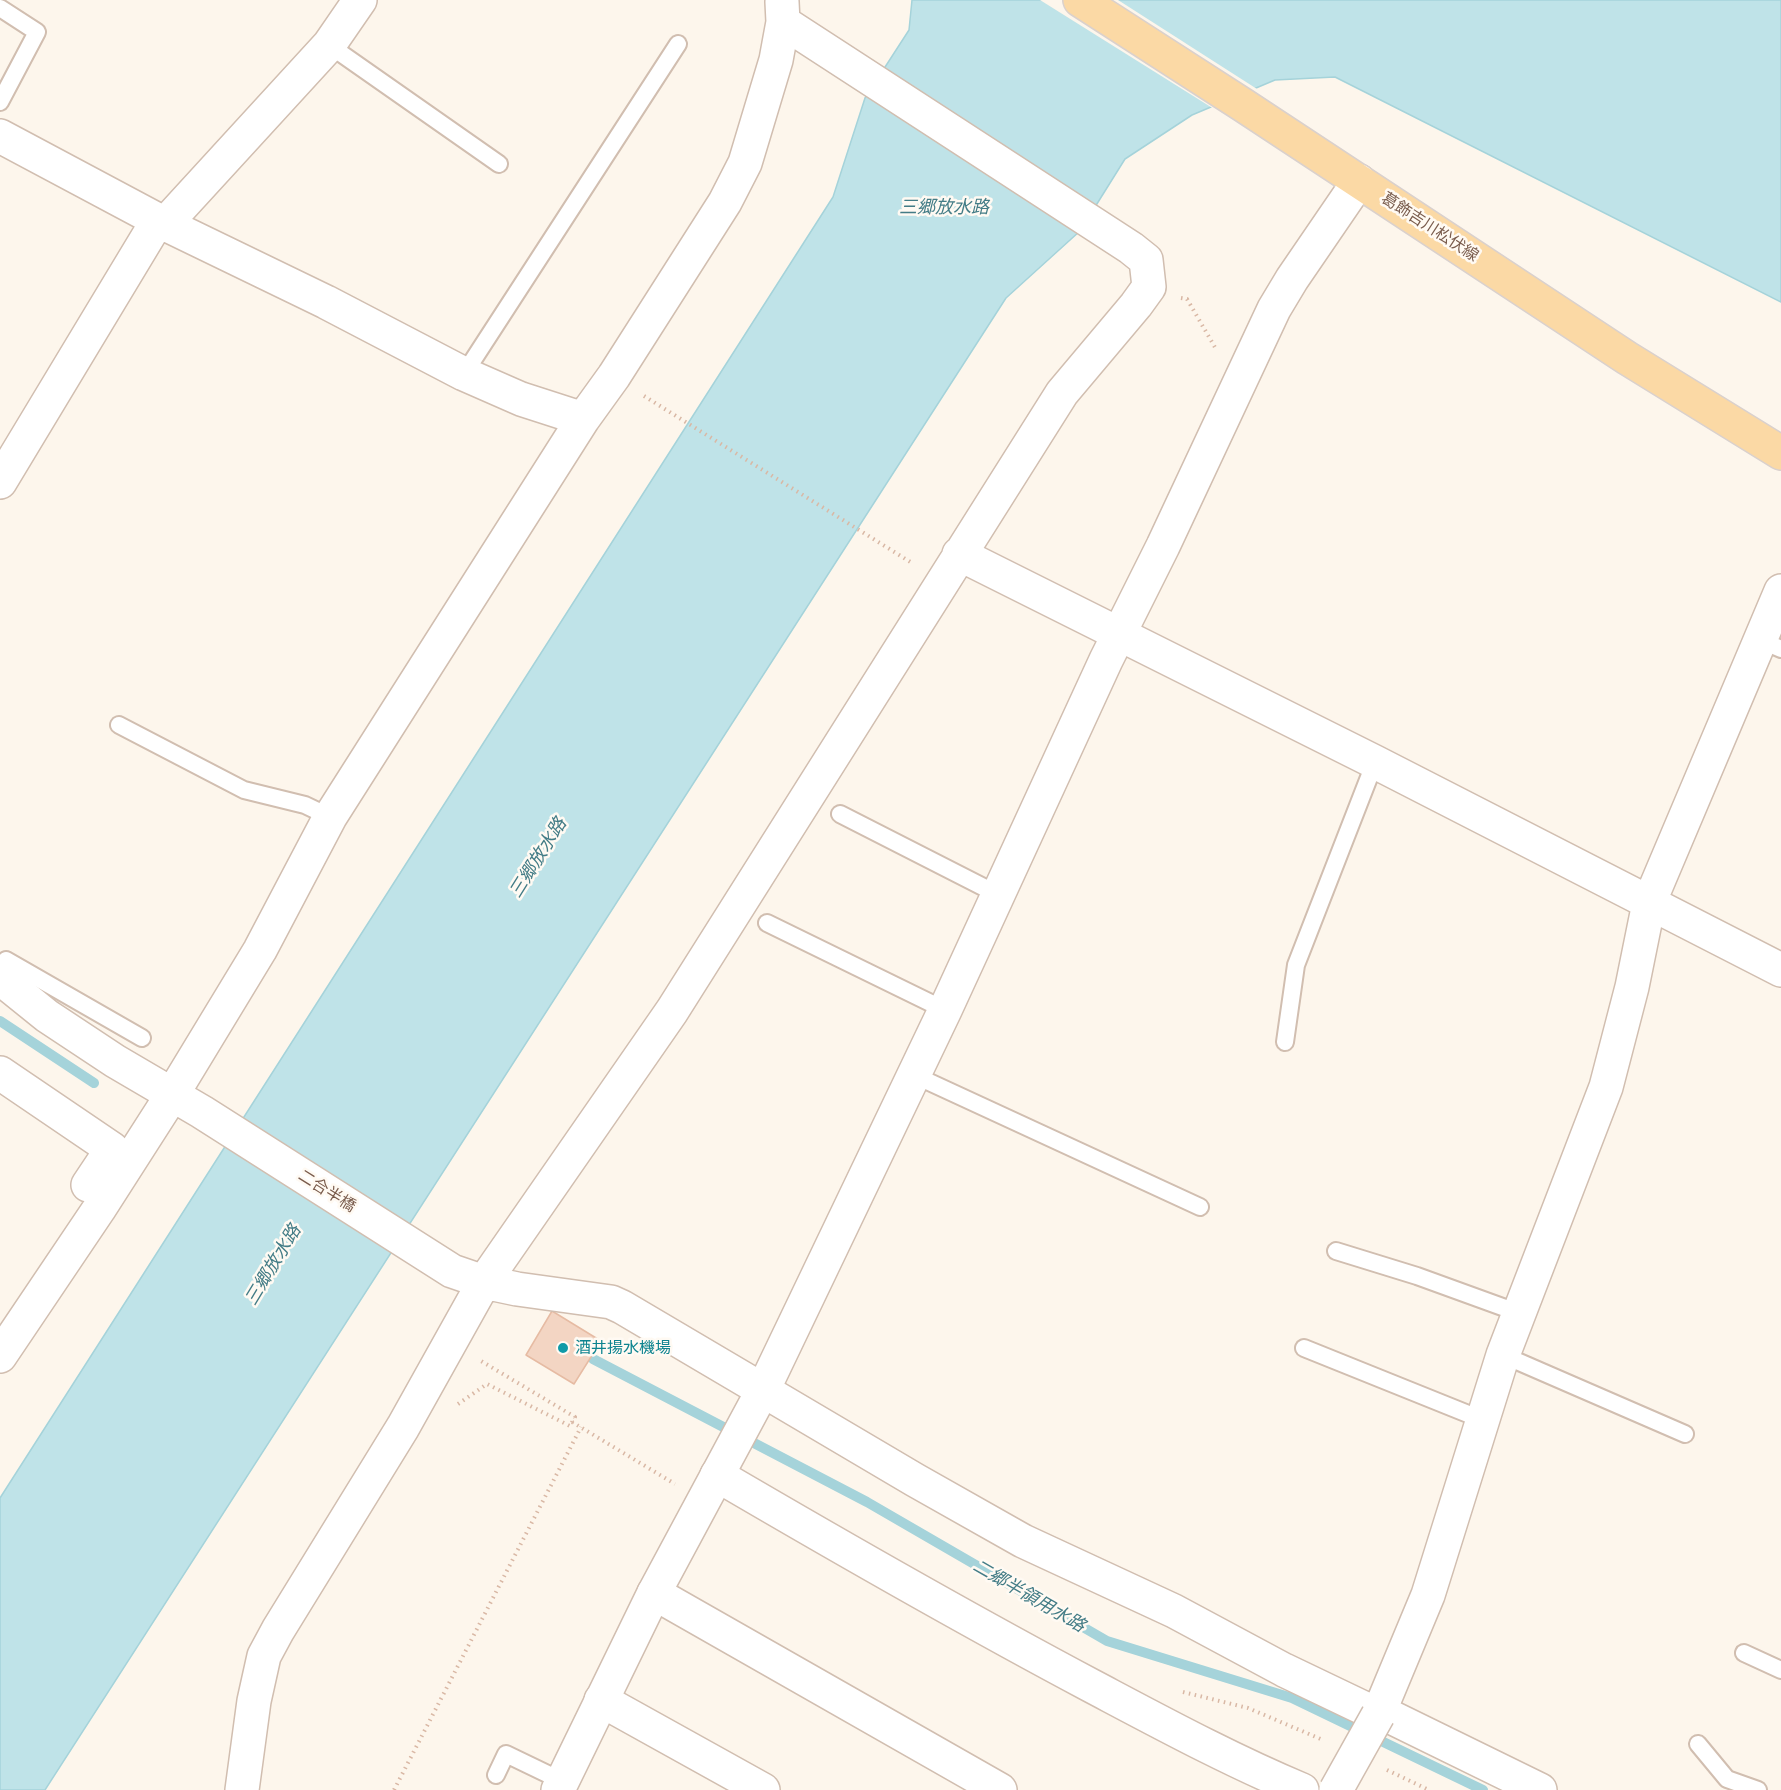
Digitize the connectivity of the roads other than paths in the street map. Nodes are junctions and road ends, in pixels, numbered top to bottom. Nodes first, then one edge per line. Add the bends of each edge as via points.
1 (360, 0) edge
2 (1080, 0) edge
3 (0, 8) edge
4 (783, 11) edge
5 (678, 44) dead end
6 (329, 45) junction
7 (0, 102) edge
8 (0, 136) edge
9 (500, 164) dead end
10 (1359, 181) junction
11 (162, 222) junction
12 (464, 374) junction
13 (583, 419) junction
14 (1781, 453) edge
15 (0, 482) edge
16 (959, 554) junction
17 (1781, 591) edge
18 (1119, 635) junction
19 (1771, 644) edge
20 (120, 725) dead end
21 (1375, 762) junction
22 (840, 814) dead end
23 (330, 817) junction
24 (997, 894) junction
25 (1649, 903) junction
26 (767, 923) dead end
27 (0, 969) edge
28 (1781, 970) edge
29 (0, 978) edge
30 (945, 1010) junction
31 (142, 1038) dead end
32 (1285, 1042) dead end
33 (0, 1073) edge
34 (914, 1075) junction
35 (172, 1095) junction
36 (1200, 1207) dead end
37 (1336, 1251) dead end
38 (484, 1282) junction
39 (1519, 1313) junction
40 (8, 1343) edge
41 (1304, 1348) dead end
42 (1503, 1355) junction
43 (760, 1395) junction
44 (1483, 1420) junction
45 (1685, 1434) dead end
46 (714, 1480) junction
47 (654, 1593) junction
48 (1744, 1653) dead end
49 (1781, 1670) edge
50 (601, 1700) junction
51 (1378, 1714) junction
52 (1698, 1744) dead end
53 (496, 1775) dead end
54 (560, 1786) edge
55 (242, 1790) edge
56 (763, 1790) edge
57 (1000, 1790) edge
58 (1302, 1790) edge
59 (1335, 1790) edge
60 (1540, 1790) edge
61 (1758, 1790) edge

1 - 6 street
2 - 10 main road, 葛飾吉川松伏線
3 - 7 lane via 37,32
4 - 13 street via 776,60 745,163 719,212
4 - 16 street via 871,80 1146,260 1149,287 1062,393
5 - 12 lane
6 - 9 lane
6 - 11 street
8 - 11 street
10 - 14 main road, 葛飾吉川松伏線 via 1627,358
10 - 18 street via 1274,309
11 - 12 street
11 - 15 street
12 - 13 street via 521,399
13 - 23 street
16 - 18 street
16 - 38 street via 672,1011
17 - 19 street
18 - 21 street
18 - 24 street
19 - 25 street
20 - 23 lane via 244,790 305,805
21 - 25 street
21 - 32 lane via 1296,965
22 - 24 lane
23 - 35 street via 260,950
24 - 30 street
25 - 28 street
25 - 39 street via 1606,1087
26 - 30 lane
27 - 31 lane via 6,960
29 - 35 street, 二合半橋 via 47,1016
30 - 34 street
33 - 40 street via 112,1149 18,1289
34 - 36 lane
34 - 43 street
35 - 38 street, 二合半橋 via 452,1270
35 - 40 street
37 - 39 lane
38 - 43 street, 二合半橋 via 611,1302 654,1325
38 - 55 street via 403,1427 264,1656
39 - 42 street
41 - 44 lane
42 - 44 street
42 - 45 lane
43 - 46 street
43 - 51 street, 二合半橋 via 1023,1541
44 - 51 street via 1428,1595
46 - 47 street
46 - 58 street via 1155,1720
47 - 50 street
47 - 57 street
48 - 49 lane
50 - 54 street
50 - 56 street
51 - 59 street, bridge
51 - 60 street, 二合半橋 via 1394,1718
52 - 61 lane via 1727,1779
53 - 54 lane via 506,1754

